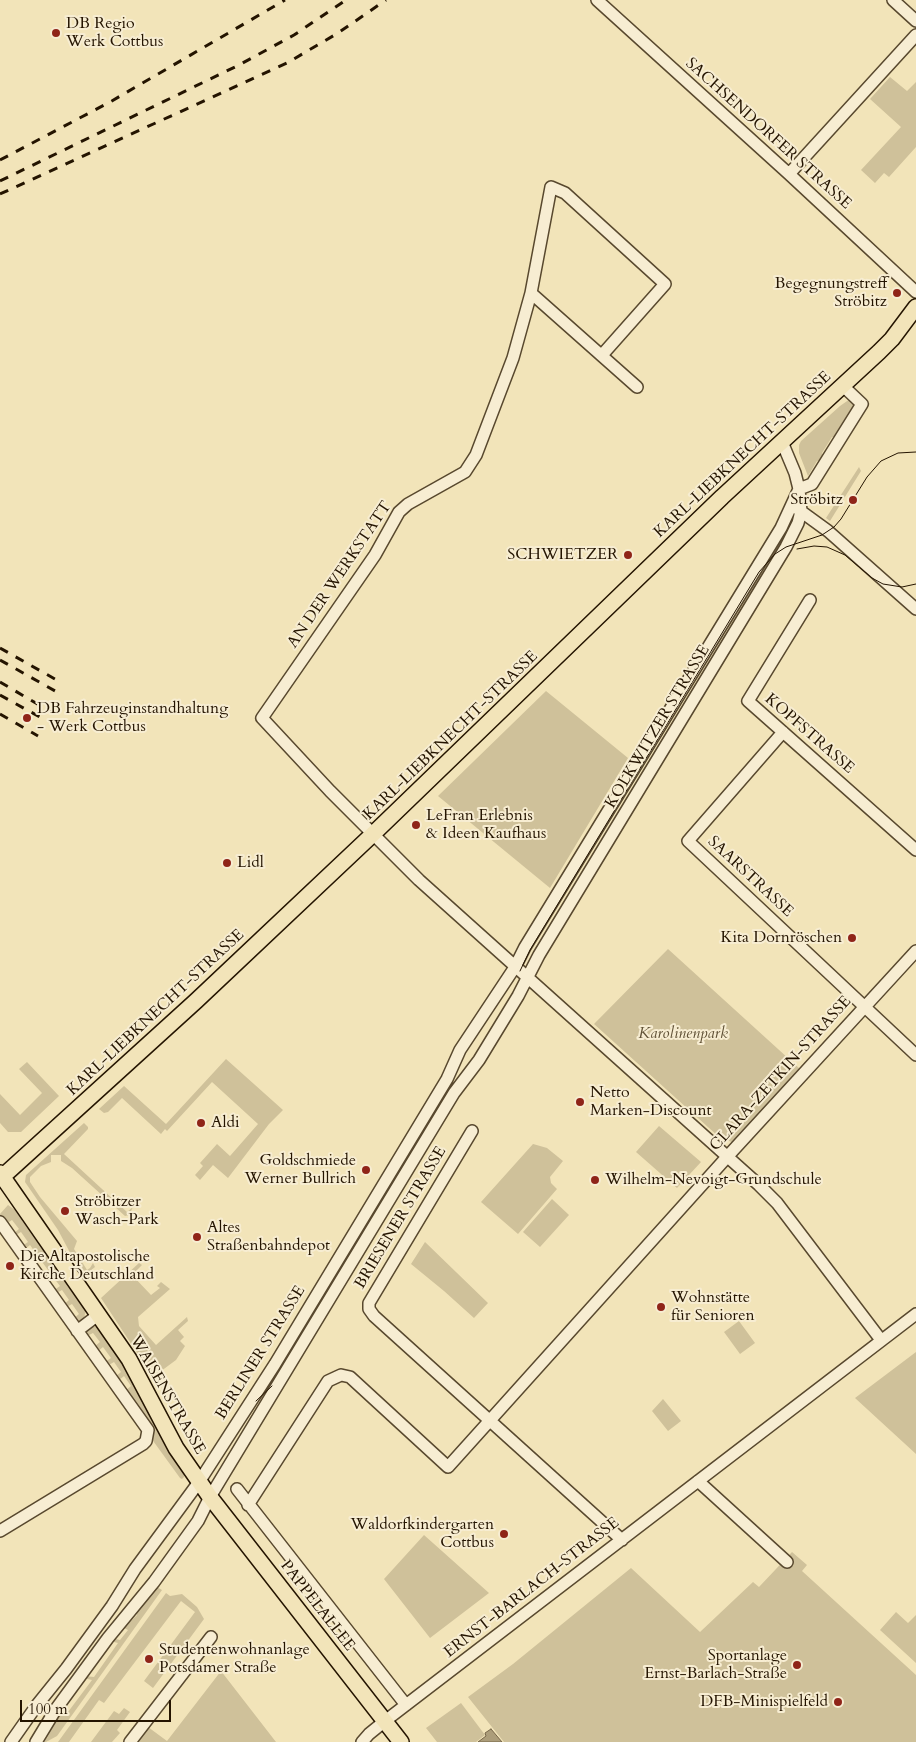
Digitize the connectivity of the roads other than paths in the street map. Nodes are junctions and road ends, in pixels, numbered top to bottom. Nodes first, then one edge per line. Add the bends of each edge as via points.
1 (597, 0) edge
2 (893, 0) edge
3 (916, 21) edge
4 (916, 35) edge
5 (789, 174) junction
6 (916, 292) edge
7 (531, 293) junction
8 (916, 307) edge
9 (602, 355) junction
10 (843, 386) junction
11 (637, 387) dead end
12 (782, 442) junction
13 (799, 489) junction
14 (796, 508) junction
15 (810, 600) dead end
16 (916, 609) edge
17 (782, 732) junction
18 (373, 834) junction
19 (916, 850) edge
20 (916, 951) edge
21 (522, 973) junction
22 (865, 1006) junction
23 (916, 1055) edge
24 (472, 1131) dead end
25 (727, 1157) junction
26 (1, 1177) edge
27 (0, 1222) edge
28 (916, 1314) edge
29 (98, 1315) junction
30 (77, 1331) junction
31 (881, 1340) junction
32 (490, 1421) junction
33 (698, 1481) junction
34 (236, 1489) dead end
35 (205, 1490) junction
36 (248, 1505) junction
37 (0, 1531) edge
38 (622, 1540) junction
39 (787, 1562) dead end
40 (211, 1637) dead end
41 (406, 1705) junction
42 (385, 1721) junction
43 (11, 1742) edge
44 (36, 1742) edge
45 (130, 1742) edge
46 (362, 1742) edge
47 (401, 1742) edge

1 - 5 street, SACHSENDORFER STRASSE
2 - 3 street
4 - 5 street
5 - 6 street, SACHSENDORFER STRASSE
7 - 9 street
7 - 9 street, AN DER WERKSTATT via 551,187 564,193 665,284
7 - 18 street, AN DER WERKSTATT via 514,358 476,455 465,472 399,512 376,554 262,718
8 - 10 main road, KARL-LIEBKNECHT-STRASSE via 892,339
9 - 11 street
10 - 12 main road, KARL-LIEBKNECHT-STRASSE
10 - 13 street, KOLKWITZER STRASSE via 862,404 812,484
12 - 13 street
12 - 18 main road, KARL-LIEBKNECHT-STRASSE
13 - 14 street, KOLKWITZER STRASSE
14 - 16 street via 828,531
14 - 21 street, KOLKWITZER STRASSE via 525,947
14 - 21 street, KOLKWITZER STRASSE via 798,522 786,547 539,955
15 - 17 street, KOPFSTRASSE via 748,701
17 - 19 street, KOPFSTRASSE
17 - 22 street, SAARSTRASSE via 688,841
18 - 21 street
18 - 26 main road, KARL-LIEBKNECHT-STRASSE via 196,1001
20 - 22 street, CLARA-ZETKIN-STRASSE
21 - 25 street
21 - 35 street, BERLINER STRASSE via 479,1060 454,1093
21 - 35 street, BERLINER STRASSE via 460,1050 442,1087 274,1364
22 - 23 street, SAARSTRASSE
22 - 25 street, CLARA-ZETKIN-STRASSE
24 - 32 street, BRIESENER STRASSE via 368,1306 374,1316
25 - 31 street via 777,1203
25 - 32 street, CLARA-ZETKIN-STRASSE
26 - 29 main road, WAISENSTRASSE
27 - 30 street, WAISENSTRASSE
28 - 31 street, ERNST-BARLACH-STRASSE
29 - 30 street
29 - 35 main road, WAISENSTRASSE via 129,1359 176,1448
30 - 37 street, WAISENSTRASSE via 144,1423 148,1437 144,1444
31 - 33 street, ERNST-BARLACH-STRASSE
32 - 36 street via 448,1467 350,1377 336,1376 328,1381
32 - 38 street, BRIESENER STRASSE
33 - 38 street, ERNST-BARLACH-STRASSE
33 - 39 street
34 - 36 street, PAPPELALLEE
35 - 42 main road, PAPPELALLEE
35 - 43 street, BERLINER STRASSE via 135,1569 112,1606
35 - 44 street, BERLINER STRASSE via 198,1521 108,1638
36 - 41 street, PAPPELALLEE
38 - 41 street, ERNST-BARLACH-STRASSE
40 - 45 street
41 - 42 street, ERNST-BARLACH-STRASSE
42 - 46 street, ERNST-BARLACH-STRASSE
42 - 47 main road, PAPPELALLEE

